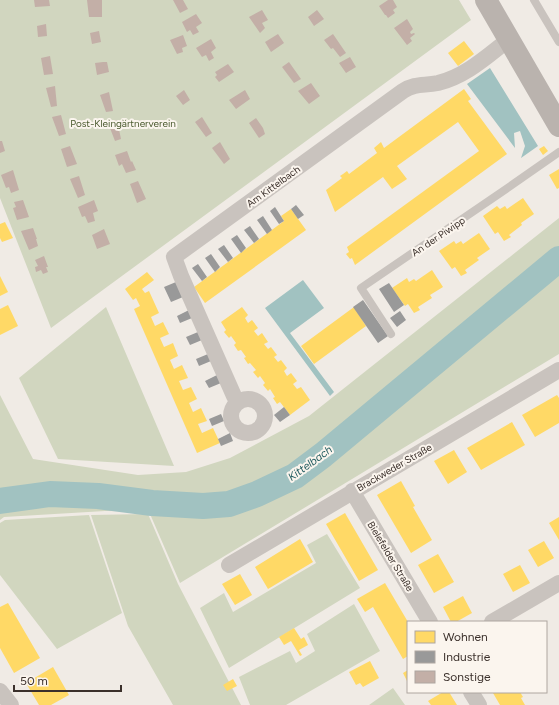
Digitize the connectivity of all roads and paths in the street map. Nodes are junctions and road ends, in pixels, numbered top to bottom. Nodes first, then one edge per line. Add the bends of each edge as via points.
1 (486, 0) edge
2 (534, 0) edge
3 (508, 40) junction
4 (559, 42) edge
5 (559, 126) edge
6 (559, 152) edge
7 (391, 334) dead end
8 (559, 370) edge
9 (238, 402) dead end
10 (352, 491) junction
11 (229, 565) dead end
12 (559, 583) edge
13 (429, 621) edge
14 (494, 621) edge
15 (0, 691) edge
16 (472, 693) edge
17 (10, 705) edge
18 (479, 705) edge

1 - 3 street
2 - 4 lane
3 - 5 street
3 - 9 street, Am Kittelbach via 471,70 438,83 411,86 174,257
6 - 7 lane, An der Piwipp via 361,288
8 - 10 street, Brackweder Straße
10 - 11 street, Brackweder Straße
10 - 13 street, Bielefelder Straße
12 - 14 street
15 - 17 street
16 - 18 street

